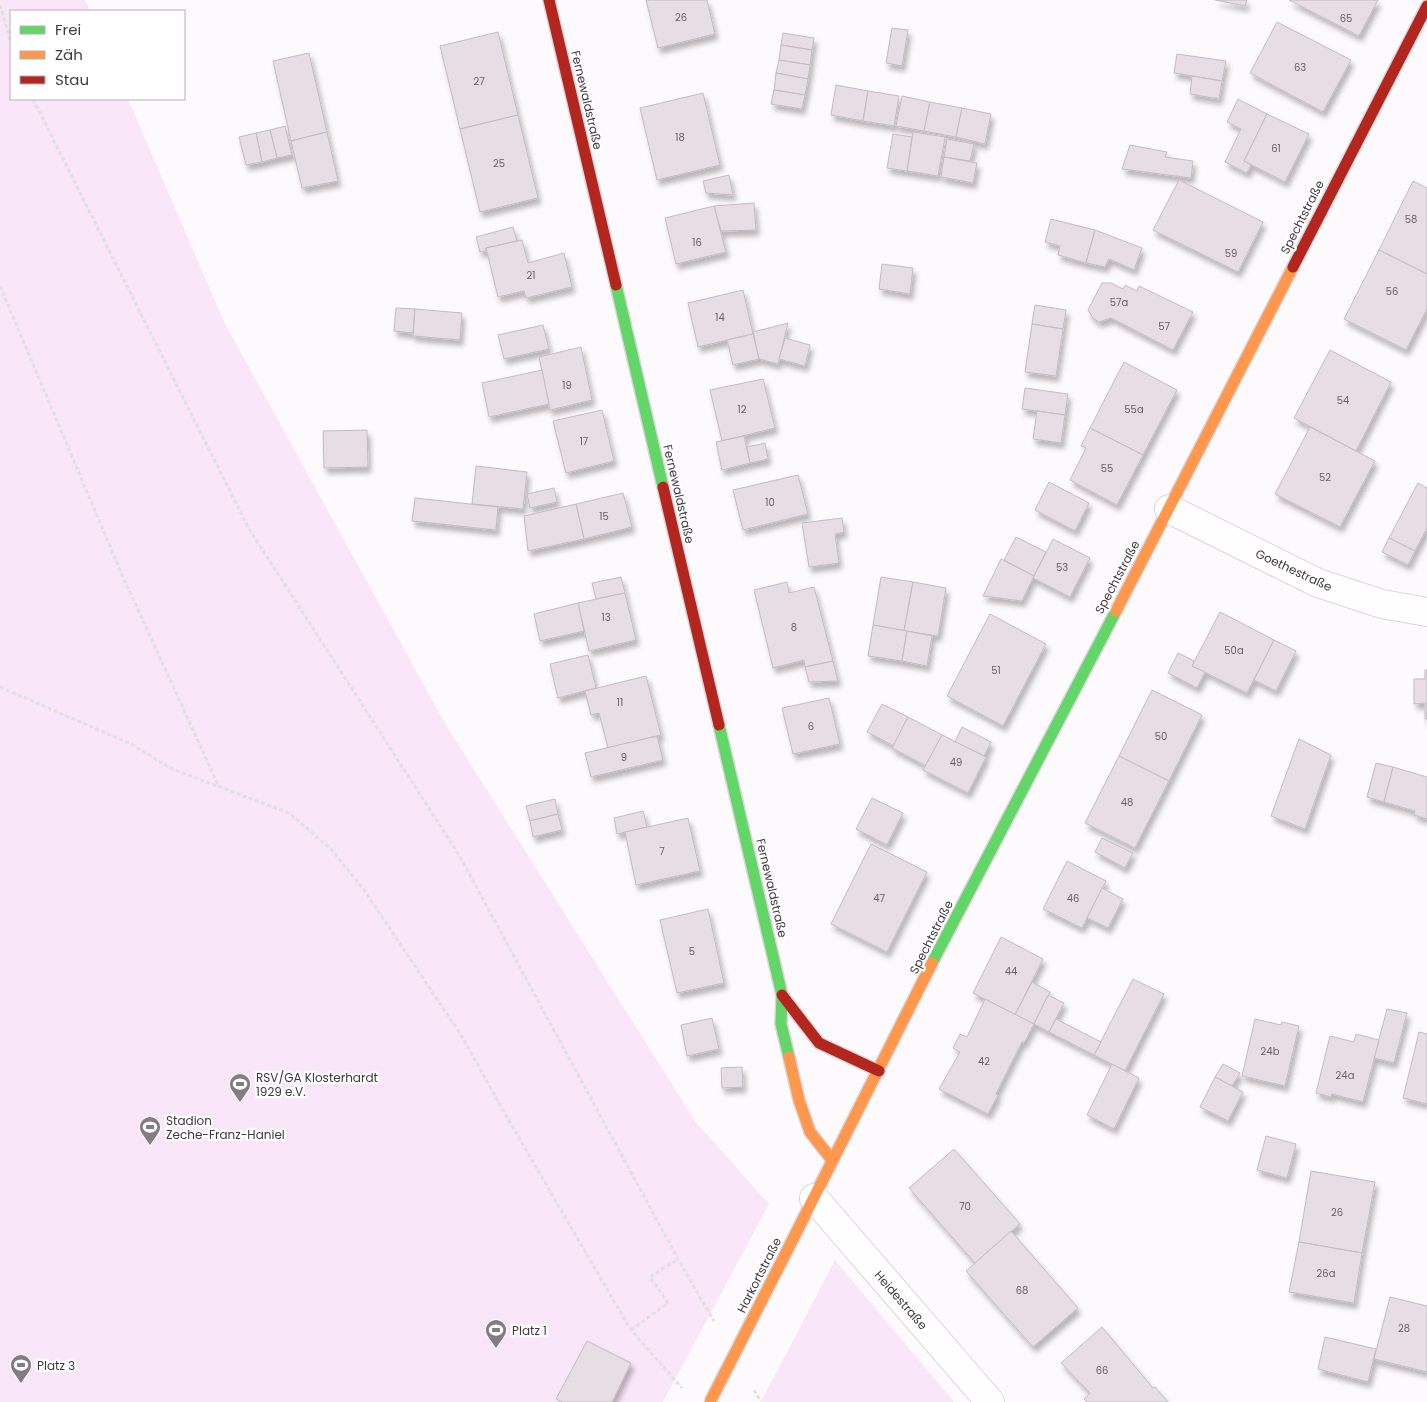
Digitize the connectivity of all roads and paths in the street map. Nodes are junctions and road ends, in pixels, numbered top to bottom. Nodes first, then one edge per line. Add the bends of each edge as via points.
1 (549, 0) edge
2 (0, 5) edge
3 (1427, 6) edge
4 (10, 40) edge
5 (34, 100) edge
6 (0, 286) edge
7 (1169, 509) junction
8 (1427, 612) edge
9 (0, 687) edge
10 (219, 787) junction
11 (782, 995) junction
12 (879, 1071) junction
13 (832, 1160) junction
14 (814, 1198) junction
15 (678, 1260) junction
16 (717, 1326) dead end
17 (631, 1330) junction
18 (751, 1385) dead end
19 (687, 1395) dead end
20 (710, 1402) edge
21 (761, 1402) edge
22 (990, 1402) edge

1 - 11 street, Fernewaldstraße
2 - 4 path
3 - 7 street, Spechtstraße
5 - 15 path via 249,528 459,855
6 - 10 path via 123,576
7 - 8 street, Goethestraße via 1318,583 1382,604
7 - 12 street, Spechtstraße
9 - 10 path via 131,744 172,769
10 - 17 path via 289,814 331,849 364,890 461,1034
11 - 12 street, Fernewaldstraße via 820,1043
11 - 13 street, Fernewaldstraße via 781,1024 799,1100 810,1132
12 - 13 street, Spechtstraße
13 - 14 street, Harkortstraße
14 - 20 street, Harkortstraße, bridge
14 - 22 street, Heidestraße
15 - 16 path
15 - 17 path via 650,1278 668,1303
17 - 19 path
18 - 21 path

